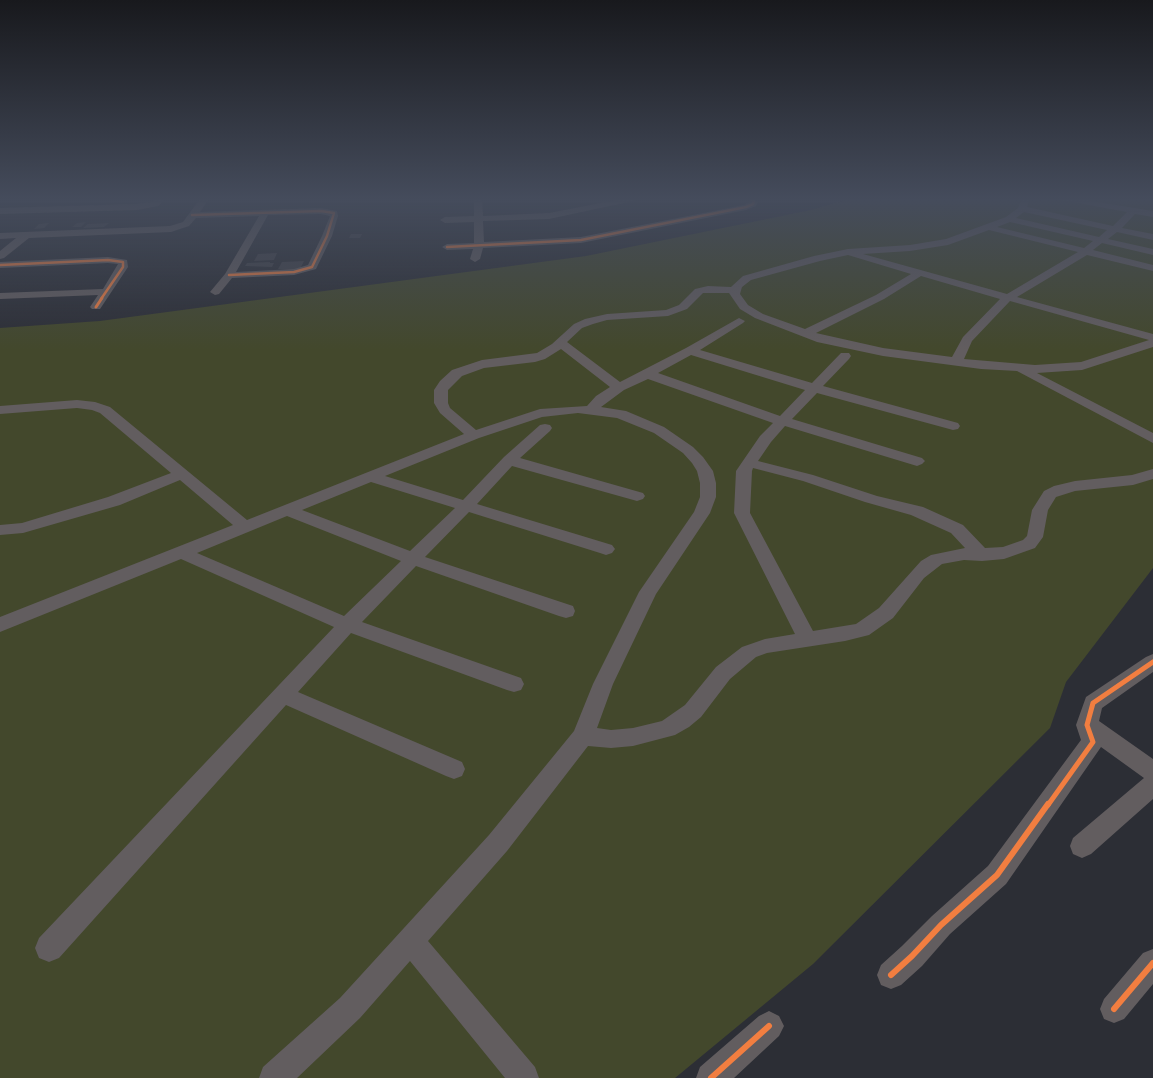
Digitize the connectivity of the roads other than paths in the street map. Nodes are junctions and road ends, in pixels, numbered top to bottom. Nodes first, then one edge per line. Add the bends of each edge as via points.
1 (8, 249) edge
2 (244, 249) edge
3 (320, 249) edge
4 (478, 249) edge
5 (882, 249) edge
6 (1075, 249) edge
7 (1088, 249) edge
8 (1141, 249) edge
9 (848, 252) junction
10 (1085, 252) junction
11 (1153, 252) edge
12 (0, 256) edge
13 (475, 259) dead end
14 (0, 264) edge
15 (1153, 268) edge
16 (918, 274) junction
17 (229, 275) junction
18 (735, 290) junction
19 (104, 292) junction
20 (215, 292) dead end
21 (0, 296) edge
22 (1007, 298) junction
23 (96, 307) dead end
24 (740, 321) dead end
25 (804, 334) junction
26 (560, 344) junction
27 (1152, 344) edge
28 (690, 351) junction
29 (845, 356) dead end
30 (956, 362) junction
31 (1020, 368) junction
32 (647, 374) junction
33 (619, 387) junction
34 (814, 388) junction
35 (0, 410) edge
36 (591, 410) junction
37 (782, 421) junction
38 (953, 426) dead end
39 (545, 428) dead end
40 (474, 435) junction
41 (1153, 438) edge
42 (509, 460) junction
43 (917, 461) dead end
44 (750, 463) junction
45 (182, 474) junction
46 (1153, 474) edge
47 (371, 477) junction
48 (637, 496) dead end
49 (465, 507) junction
50 (286, 510) junction
51 (245, 527) junction
52 (0, 530) edge
53 (606, 549) dead end
54 (182, 552) junction
55 (982, 555) junction
56 (413, 559) junction
57 (566, 611) dead end
58 (348, 624) junction
59 (0, 625) edge
60 (808, 640) junction
61 (1153, 662) edge
62 (514, 684) dead end
63 (283, 694) junction
64 (1087, 725) junction
65 (583, 736) junction
66 (454, 769) dead end
67 (1153, 772) edge
68 (1153, 785) edge
69 (1082, 846) dead end
70 (410, 940) junction
71 (50, 948) dead end
72 (1153, 964) edge
73 (890, 975) dead end
74 (1114, 1009) dead end
75 (769, 1026) dead end
76 (274, 1078) edge
77 (524, 1078) edge
78 (711, 1078) edge

1 - 12 street
2 - 17 street
3 - 17 street via 312,268 294,272
4 - 13 street
5 - 9 street
6 - 10 street
7 - 10 street
8 - 11 street
9 - 16 street
9 - 18 street via 756,274 741,282
10 - 15 street
10 - 22 street
14 - 19 street via 108,260 123,262 123,267
16 - 22 street
16 - 25 street via 880,297
17 - 20 street
18 - 25 street via 737,299 750,311
18 - 26 street via 699,291 683,307 668,313 607,317 588,321 569,333
19 - 21 street
19 - 23 street
22 - 27 street
22 - 30 street via 967,340
24 - 28 street
25 - 30 street via 859,348
26 - 33 street
26 - 40 street via 547,354 531,359 472,366 457,373 444,384 440,403
27 - 31 street via 1082,366
28 - 32 street
28 - 34 street
29 - 34 street
30 - 31 street
31 - 41 street
32 - 33 street
32 - 37 street
33 - 36 street via 601,399
34 - 37 street
34 - 38 street
35 - 45 street via 77,404 95,406 105,410
36 - 40 street via 540,413
36 - 65 street via 621,414 638,420 659,430 688,450 705,471 708,497 702,513 648,592 603,684
37 - 43 street
37 - 44 street via 765,438
39 - 42 street
40 - 47 street
42 - 48 street
42 - 49 street
44 - 55 street via 917,511 957,529
44 - 60 street via 744,472 742,513
45 - 51 street
45 - 52 street via 114,501 23,528
46 - 55 street via 1133,480 1060,489 1044,501 1035,537 1029,544 1004,553
47 - 49 street
47 - 50 street
49 - 53 street
49 - 56 street
50 - 51 street
50 - 56 street
51 - 54 street
54 - 58 street
54 - 59 street
55 - 60 street via 964,554 937,559 927,565 874,624 862,630
56 - 57 street
56 - 58 street
58 - 62 street
58 - 63 street
60 - 65 street via 765,646 749,652 723,673 693,711 667,728 633,737 611,739
61 - 64 street via 1093,703
63 - 66 street
63 - 71 street
64 - 67 street
64 - 73 street via 1093,742 997,875
65 - 70 street via 498,843
68 - 69 street
70 - 76 street via 350,1008
70 - 77 street
72 - 74 street
75 - 78 street

